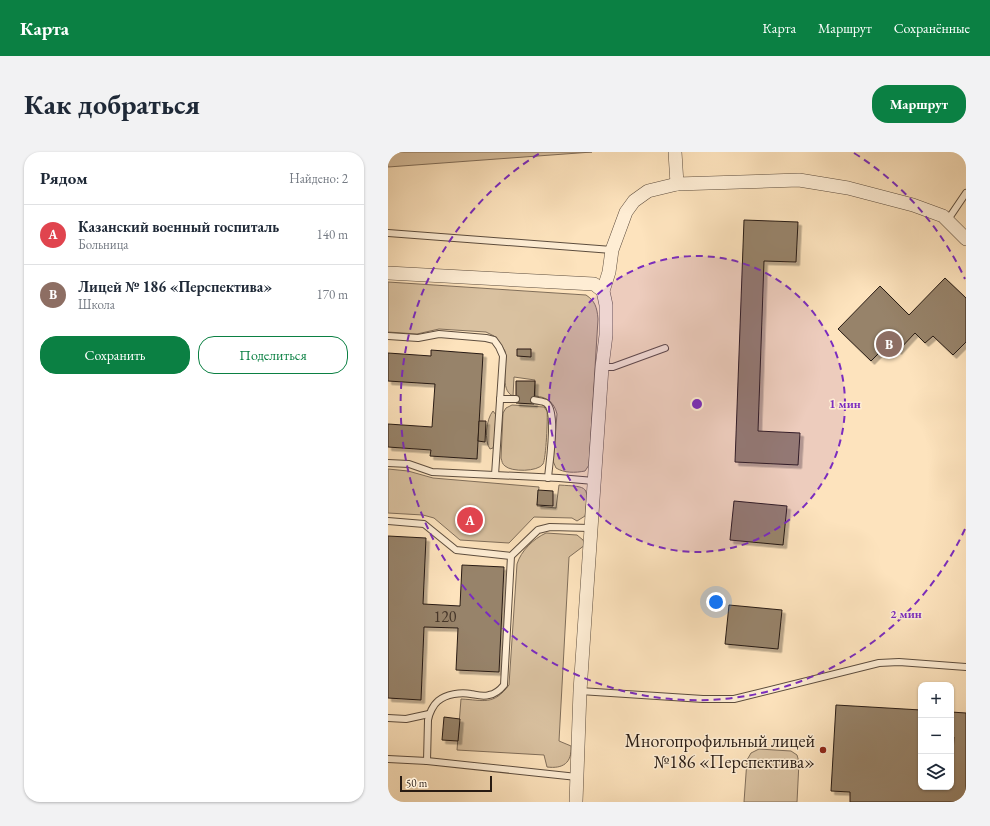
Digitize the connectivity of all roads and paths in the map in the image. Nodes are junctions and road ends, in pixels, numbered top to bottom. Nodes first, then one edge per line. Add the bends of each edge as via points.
1 (676, 152) edge
2 (677, 184) junction
3 (966, 193) edge
4 (947, 220) junction
5 (388, 233) edge
6 (966, 239) edge
7 (612, 250) junction
8 (388, 273) edge
9 (603, 291) junction
10 (388, 336) edge
11 (665, 348) dead end
12 (602, 367) junction
13 (500, 399) junction
14 (516, 400) dead end
15 (534, 400) dead end
16 (388, 463) edge
17 (495, 475) junction
18 (548, 478) junction
19 (594, 481) junction
20 (388, 521) edge
21 (590, 528) junction
22 (511, 556) junction
23 (966, 667) edge
24 (580, 691) junction
25 (429, 714) junction
26 (388, 718) edge
27 (388, 759) edge
28 (427, 761) junction
29 (577, 777) junction
30 (576, 802) edge

1 - 2 street
2 - 4 street via 799,180 848,188 912,205 943,216
2 - 7 street via 648,191 634,201 626,212
3 - 4 lane
4 - 6 street
5 - 7 lane
7 - 9 street
8 - 9 street via 594,284
9 - 12 street via 606,305 606,335
10 - 13 lane via 418,338 439,334 494,340 503,356
11 - 12 lane via 613,367
12 - 19 street
13 - 14 lane
13 - 17 lane
15 - 18 lane via 546,403 552,413
16 - 17 lane via 409,464 432,472
17 - 18 lane
18 - 19 lane
19 - 21 street
20 - 22 lane via 424,524 456,550
21 - 22 lane via 550,527 538,530
21 - 24 street
22 - 25 lane via 504,685 500,691 489,695 457,694 444,697 437,701
23 - 24 lane via 879,662 734,699
24 - 29 street
25 - 26 lane via 406,719
25 - 28 lane
27 - 28 lane
28 - 29 lane
29 - 30 street

